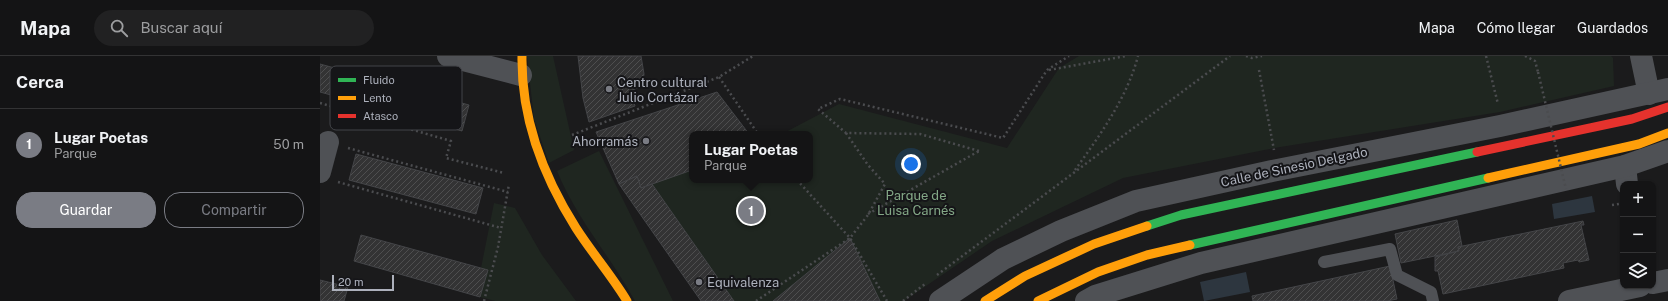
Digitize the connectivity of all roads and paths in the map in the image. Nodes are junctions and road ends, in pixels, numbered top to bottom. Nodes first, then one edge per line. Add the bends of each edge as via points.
1 (448, 56) edge
2 (753, 56) edge
3 (1069, 56) edge
4 (1126, 56) edge
5 (1138, 56) edge
6 (1230, 56) edge
7 (1246, 56) edge
8 (1262, 56) edge
9 (1486, 56) edge
10 (1525, 56) edge
11 (1641, 56) edge
12 (521, 66) edge
13 (1047, 70) junction
14 (1259, 70) dead end
15 (719, 77) junction
16 (1658, 91) edge
17 (320, 103) edge
18 (1498, 105) dead end
19 (330, 106) edge
20 (1668, 107) edge
21 (413, 130) edge
22 (756, 131) edge
23 (1668, 133) edge
24 (846, 134) junction
25 (572, 135) dead end
26 (328, 142) edge
27 (1668, 151) edge
28 (1276, 155) dead end
29 (1073, 172) junction
30 (504, 173) dead end
31 (1626, 175) edge
32 (327, 177) edge
33 (800, 183) edge
34 (509, 184) dead end
35 (1566, 190) dead end
36 (508, 192) junction
37 (868, 215) junction
38 (501, 228) junction
39 (850, 238) junction
40 (1324, 262) dead end
41 (934, 277) dead end
42 (1668, 280) edge
43 (928, 282) dead end
44 (1656, 284) edge
45 (1642, 289) edge
46 (484, 301) edge
47 (627, 301) edge
48 (756, 301) edge
49 (887, 301) edge
50 (903, 301) edge
51 (940, 301) edge
52 (985, 301) edge
53 (1038, 301) edge
54 (1086, 301) edge
55 (1433, 301) edge
56 (1569, 301) edge

1 - 12 street
2 - 15 path
3 - 13 path
4 - 13 path
5 - 29 path via 1133,75 1107,124
6 - 29 path
7 - 8 path
9 - 18 path
10 - 35 path, bridge via 1535,61
11 - 16 street
12 - 47 main road via 525,108 534,140 553,183 576,228
13 - 24 path via 1002,138 840,99 818,109
14 - 28 path
15 - 22 path
15 - 25 path
16 - 51 street, Calle de Sinesio Delgado via 1136,200 1061,231 1003,259
17 - 19 path
20 - 52 main road, Calle de Sinesio Delgado via 1632,119 1181,215 1094,244 1025,276
21 - 30 path via 451,141 446,158
23 - 53 main road via 1639,144 1147,256 1098,272
24 - 37 path via 885,184
24 - 37 path via 920,134 979,151
26 - 32 street
26 - 36 path
27 - 31 street
29 - 41 path
31 - 54 street via 1201,263
32 - 38 path
33 - 39 path
34 - 36 path
36 - 38 path
37 - 39 path
38 - 46 path
39 - 48 path
39 - 49 path
40 - 55 lane via 1390,249 1397,275 1431,292
42 - 44 street
43 - 50 path
45 - 56 street

